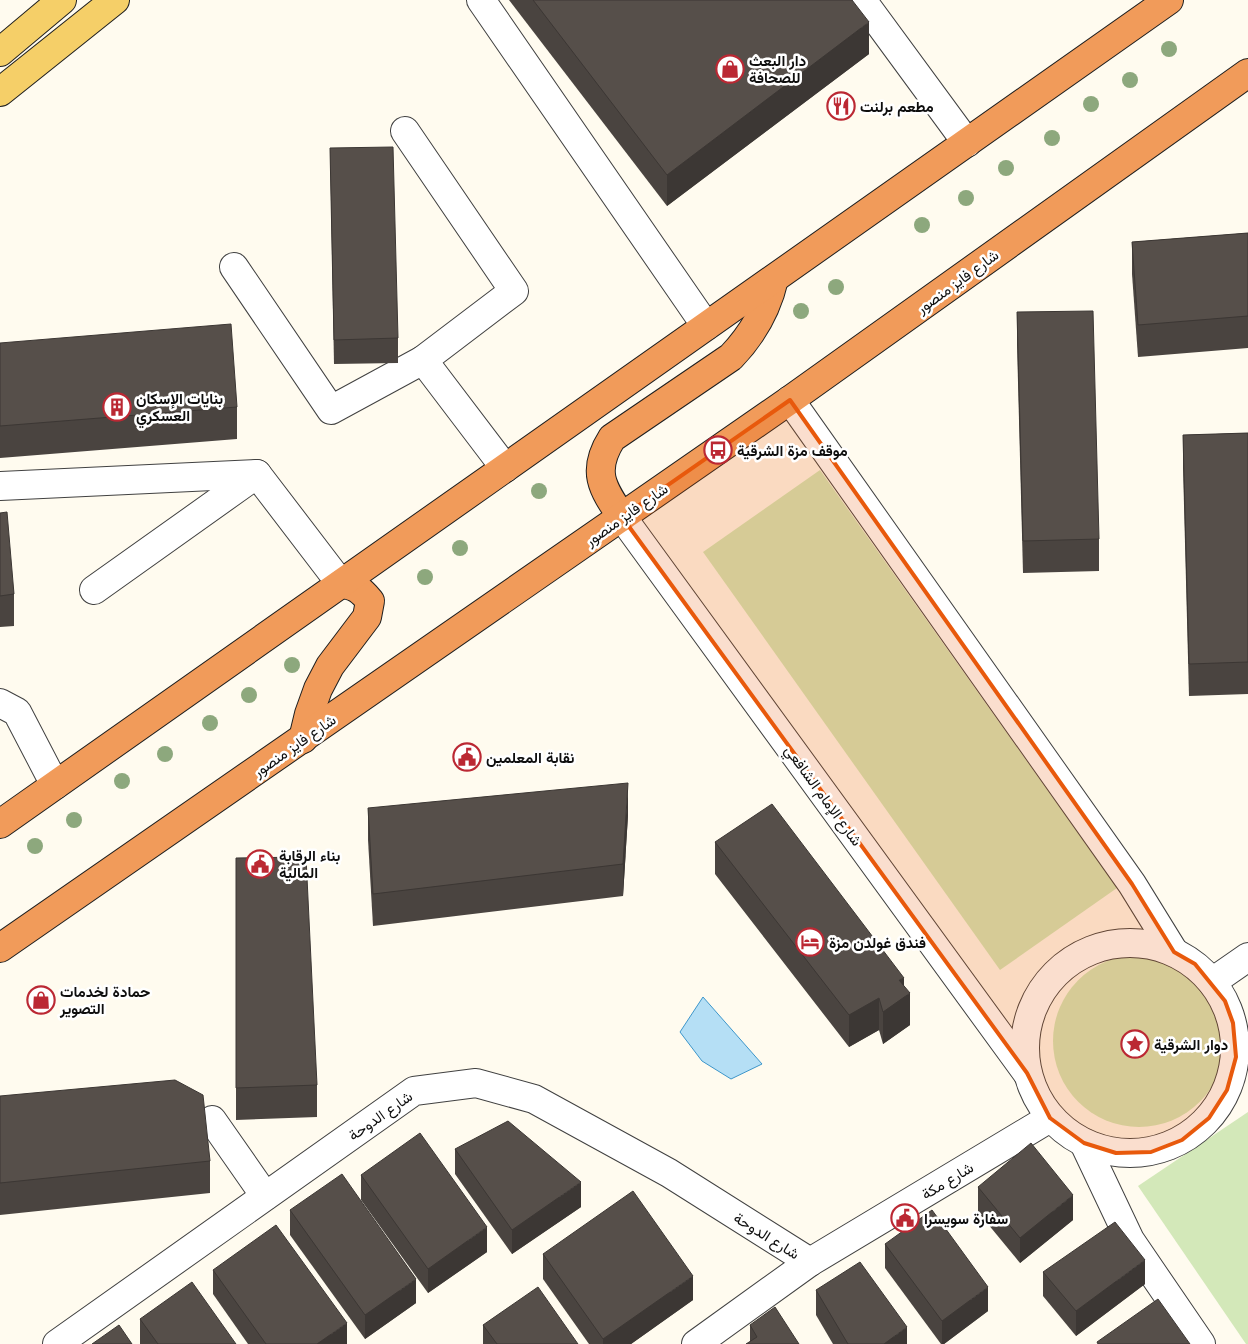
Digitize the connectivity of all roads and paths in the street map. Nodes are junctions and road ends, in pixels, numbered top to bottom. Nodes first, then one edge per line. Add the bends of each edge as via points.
1 (62, 0) edge
2 (115, 0) edge
3 (481, 0) edge
4 (862, 0) edge
5 (1170, 0) edge
6 (0, 52) edge
7 (1248, 74) edge
8 (0, 92) edge
9 (405, 132) dead end
10 (967, 143) junction
11 (234, 267) dead end
12 (774, 279) junction
13 (706, 326) junction
14 (423, 360) junction
15 (790, 400) junction
16 (505, 468) junction
17 (257, 474) junction
18 (0, 486) edge
19 (622, 517) junction
20 (341, 584) junction
21 (94, 590) dead end
22 (0, 703) edge
23 (303, 739) junction
24 (55, 785) junction
25 (0, 824) edge
26 (0, 948) edge
27 (1174, 952) junction
28 (1248, 957) edge
29 (1212, 982) junction
30 (1233, 1023) junction
31 (1248, 1045) edge
32 (1027, 1073) junction
33 (1050, 1118) junction
34 (212, 1120) dead end
35 (1084, 1143) junction
36 (265, 1196) junction
37 (810, 1262) junction
38 (57, 1344) edge
39 (696, 1344) edge
40 (1201, 1344) edge

1 - 6 main road
2 - 8 main road
3 - 13 street
4 - 10 street
5 - 10 highway
7 - 15 highway, شارع فايز منصور
9 - 14 street via 514,291
10 - 12 highway
11 - 14 street via 331,410
12 - 13 highway
12 - 19 highway via 756,326 730,357 612,438 600,465 601,480 606,494
13 - 16 highway
14 - 16 street
15 - 19 highway, شارع فايز منصور
15 - 27 street via 1132,884
16 - 20 highway
17 - 18 street
17 - 20 street
17 - 21 street
19 - 23 highway, شارع فايز منصور
19 - 32 street, شارع الإمام الشافعي
20 - 23 highway via 357,587 370,601 368,616 330,666 318,689
20 - 24 highway
22 - 24 street via 17,712
23 - 26 highway, شارع فايز منصور
24 - 25 highway
27 - 29 street via 1194,964
27 - 32 street via 1135,942 1096,948 1062,967 1037,997 1024,1034
28 - 29 street
29 - 30 street via 1225,1001
30 - 31 street
30 - 35 street via 1236,1057 1227,1090 1209,1118 1182,1140 1150,1152 1116,1152
32 - 33 street via 1036,1097
33 - 35 street
33 - 37 street, شارع مكة
34 - 36 street
35 - 40 street via 1130,1240
36 - 37 street, شارع الدوحة via 414,1091 476,1083 534,1099 669,1173
36 - 38 street, شارع الدوحة
37 - 39 street, شارع مكة

